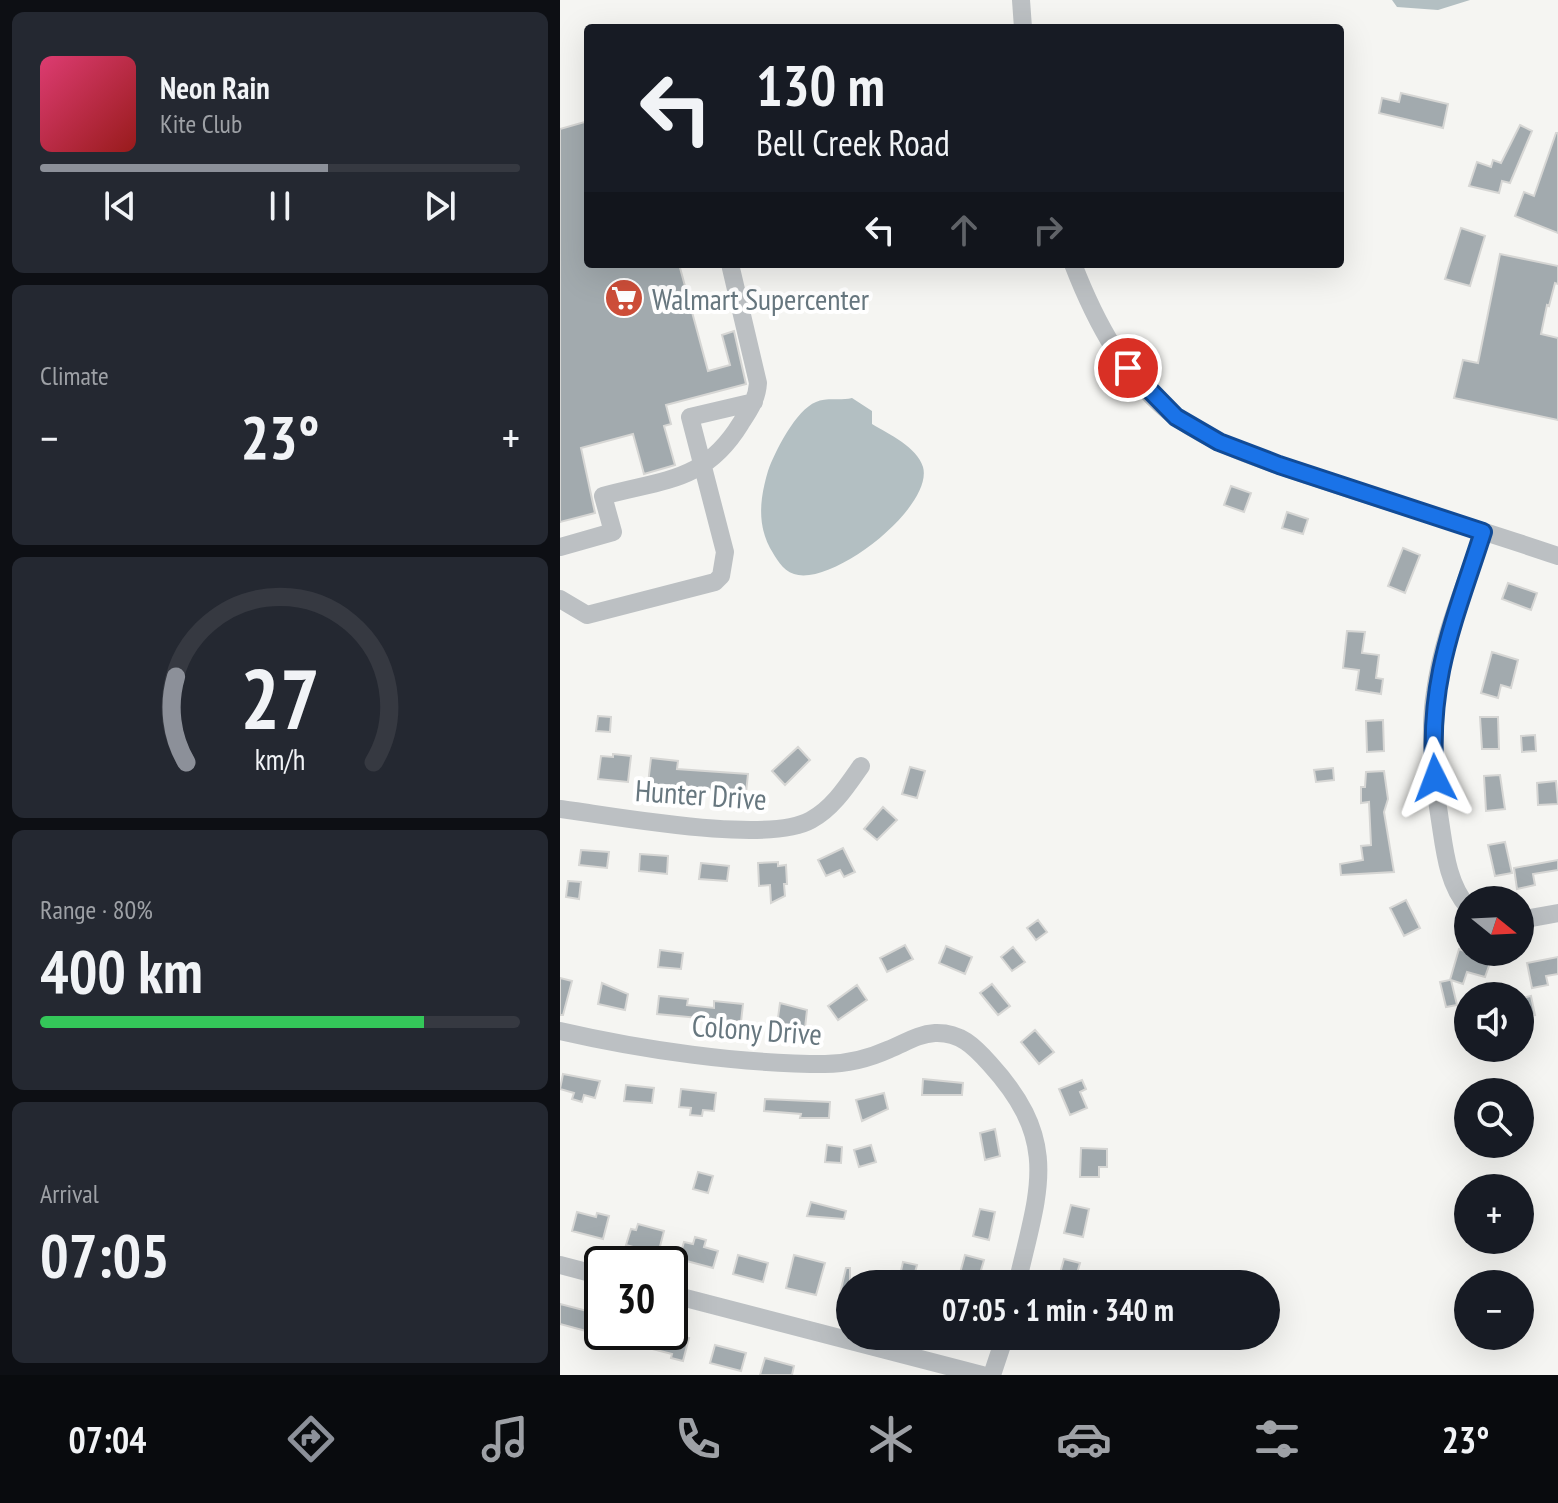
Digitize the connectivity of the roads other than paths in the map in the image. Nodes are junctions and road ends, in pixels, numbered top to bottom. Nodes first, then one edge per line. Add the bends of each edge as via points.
1 (1021, 0) edge
2 (1023, 24) edge
3 (731, 268) edge
4 (1075, 268) edge
5 (754, 402) junction
6 (704, 466) junction
7 (1483, 532) junction
8 (560, 547) edge
9 (1558, 556) edge
10 (560, 599) edge
11 (861, 766) dead end
12 (560, 809) edge
13 (1455, 886) edge
14 (1558, 913) edge
15 (1534, 917) edge
16 (560, 1031) edge
17 (560, 1265) edge
18 (1020, 1270) edge
19 (584, 1271) edge
20 (688, 1299) edge
21 (1000, 1350) edge
22 (982, 1375) edge
23 (992, 1375) edge

1 - 2 street
3 - 5 street via 758,383
4 - 7 street via 1118,355 1176,417 1219,442 1279,465
5 - 6 street via 728,444
5 - 6 street via 690,417
6 - 8 street via 603,496 613,532
6 - 10 street via 725,552 715,582 587,615
7 - 9 street
7 - 13 street via 1441,659 1432,720 1436,795
11 - 12 street, Hunter Drive via 823,813 794,827 738,829
14 - 15 street
16 - 18 street, Colony Drive via 650,1049 825,1064 873,1056 915,1037 945,1033 967,1040 1009,1084 1037,1138 1040,1176
17 - 19 street
20 - 22 street
21 - 23 street

